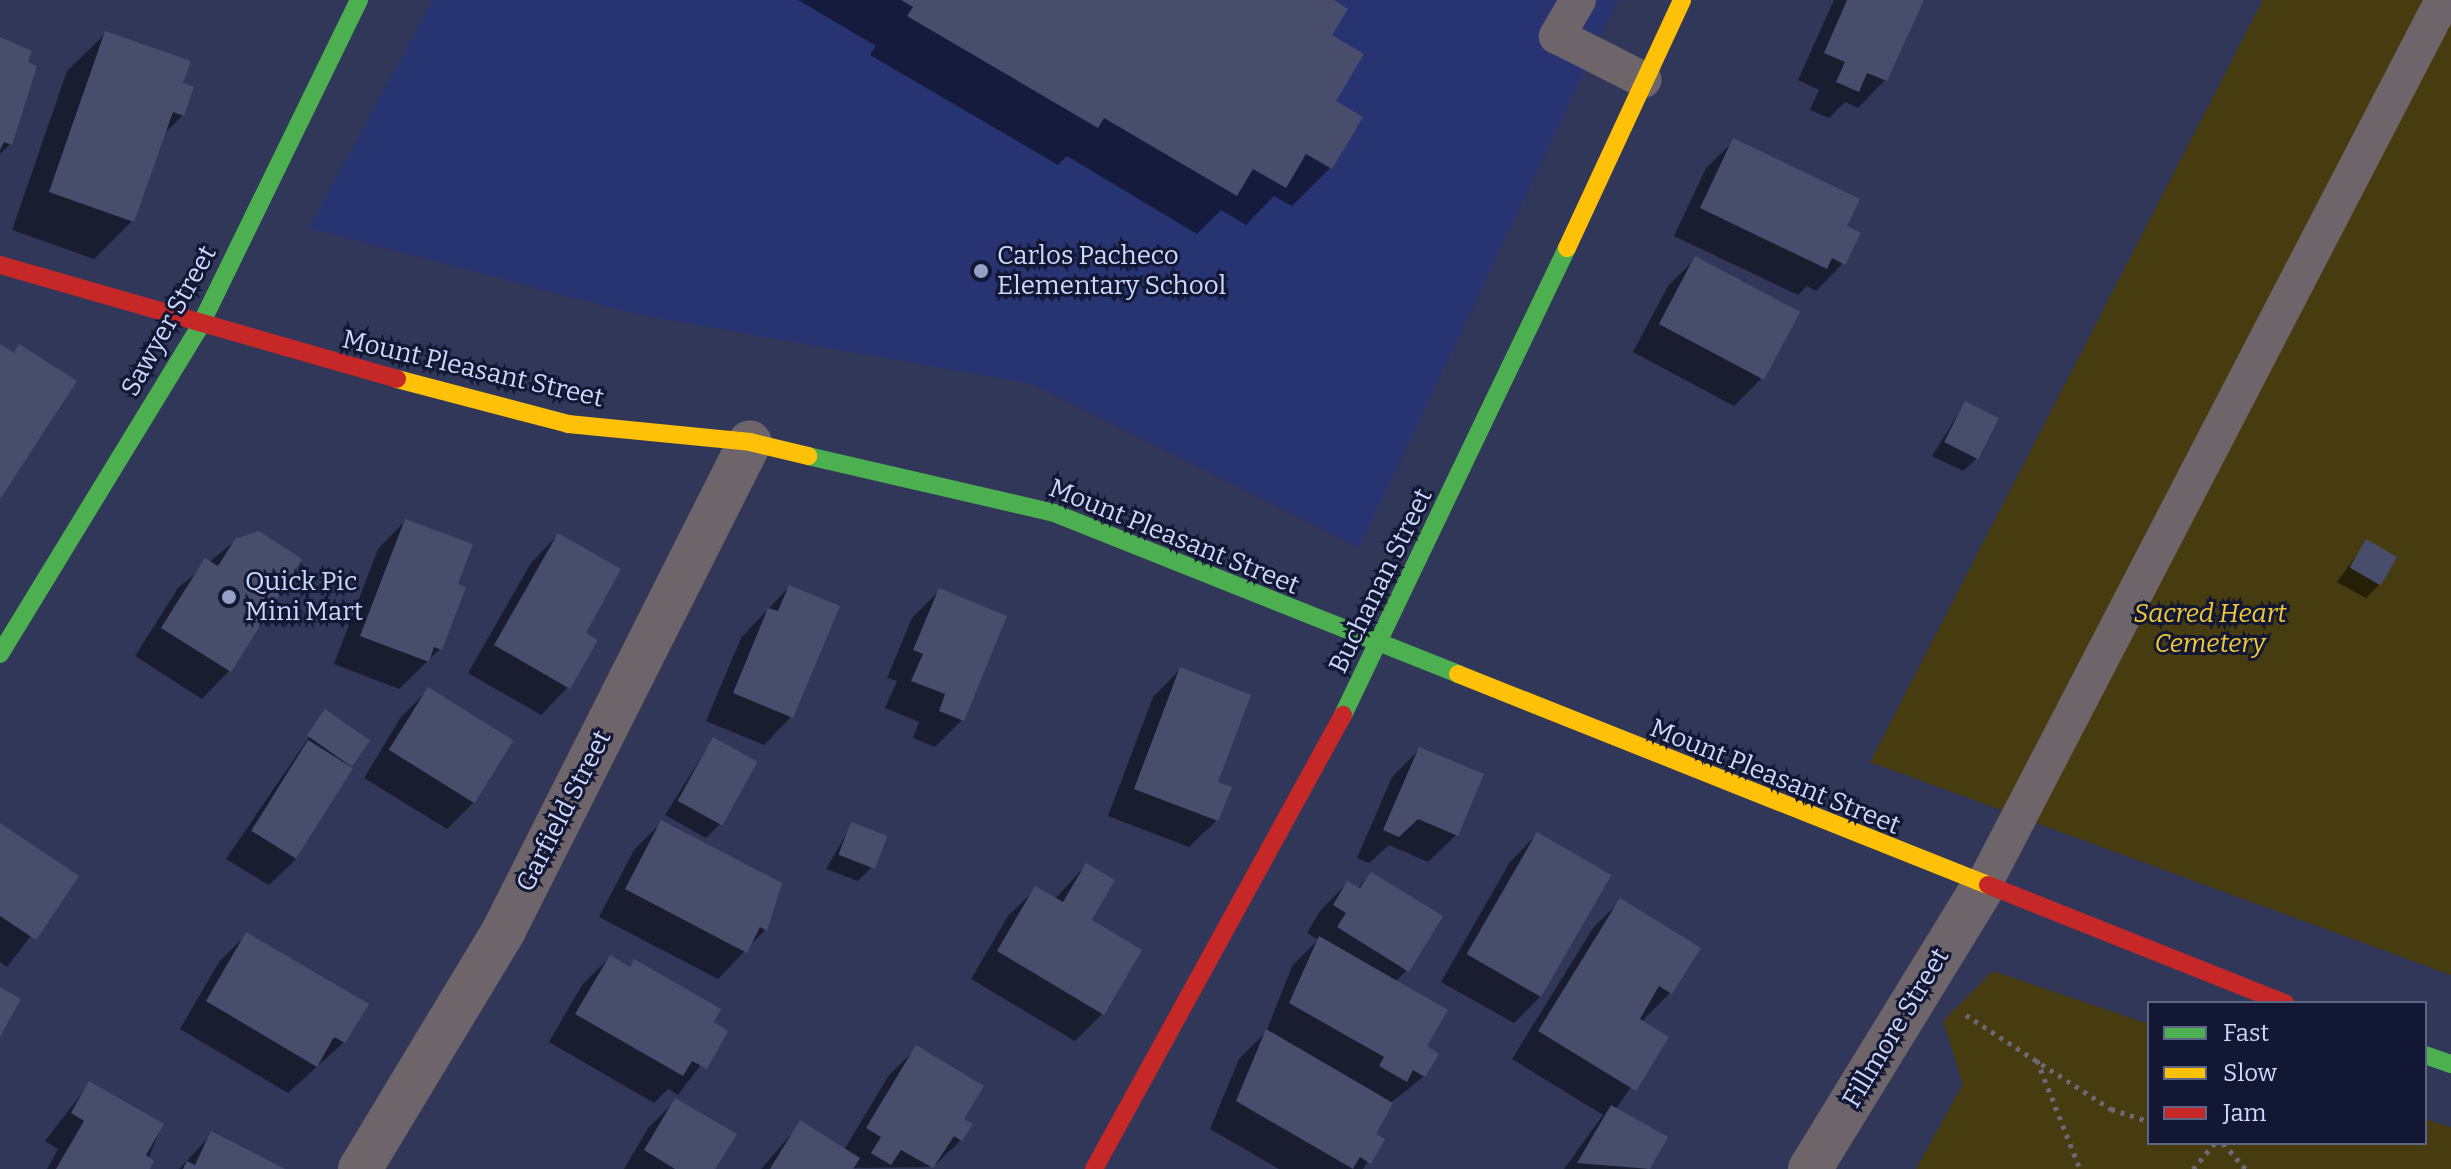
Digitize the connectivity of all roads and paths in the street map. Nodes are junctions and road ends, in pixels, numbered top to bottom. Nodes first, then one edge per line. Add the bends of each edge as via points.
1 (359, 0) edge
2 (1578, 0) edge
3 (1682, 0) edge
4 (2443, 0) edge
5 (1644, 80) junction
6 (0, 265) edge
7 (199, 328) junction
8 (750, 442) junction
9 (1380, 648) junction
10 (0, 654) edge
11 (1982, 888) junction
12 (1918, 992) junction
13 (2280, 1001) edge
14 (2427, 1056) edge
15 (2037, 1060) junction
16 (2451, 1064) edge
17 (2147, 1120) edge
18 (2213, 1145) edge
19 (2225, 1145) edge
20 (360, 1169) edge
21 (1094, 1169) edge
22 (1810, 1169) edge
23 (2080, 1169) edge
24 (2193, 1169) edge
25 (2246, 1169) edge

1 - 7 main road, Sawyer Street
2 - 5 lane via 1557,36
3 - 5 main road, Buchanan Street
4 - 11 lane
5 - 9 main road, Buchanan Street
6 - 7 main road, Mount Pleasant Street
7 - 8 main road, Mount Pleasant Street via 568,424
7 - 10 main road, Sawyer Street
8 - 9 main road, Mount Pleasant Street via 1054,513
8 - 20 street, Garfield Street via 504,930
9 - 11 main road, Mount Pleasant Street
9 - 21 main road, Buchanan Street
11 - 12 street, Fillmore Street
11 - 13 main road, Mount Pleasant Street
12 - 15 path
12 - 22 street, Fillmore Street
14 - 16 main road
15 - 17 path via 2111,1109
15 - 23 path
18 - 24 path
19 - 25 path

